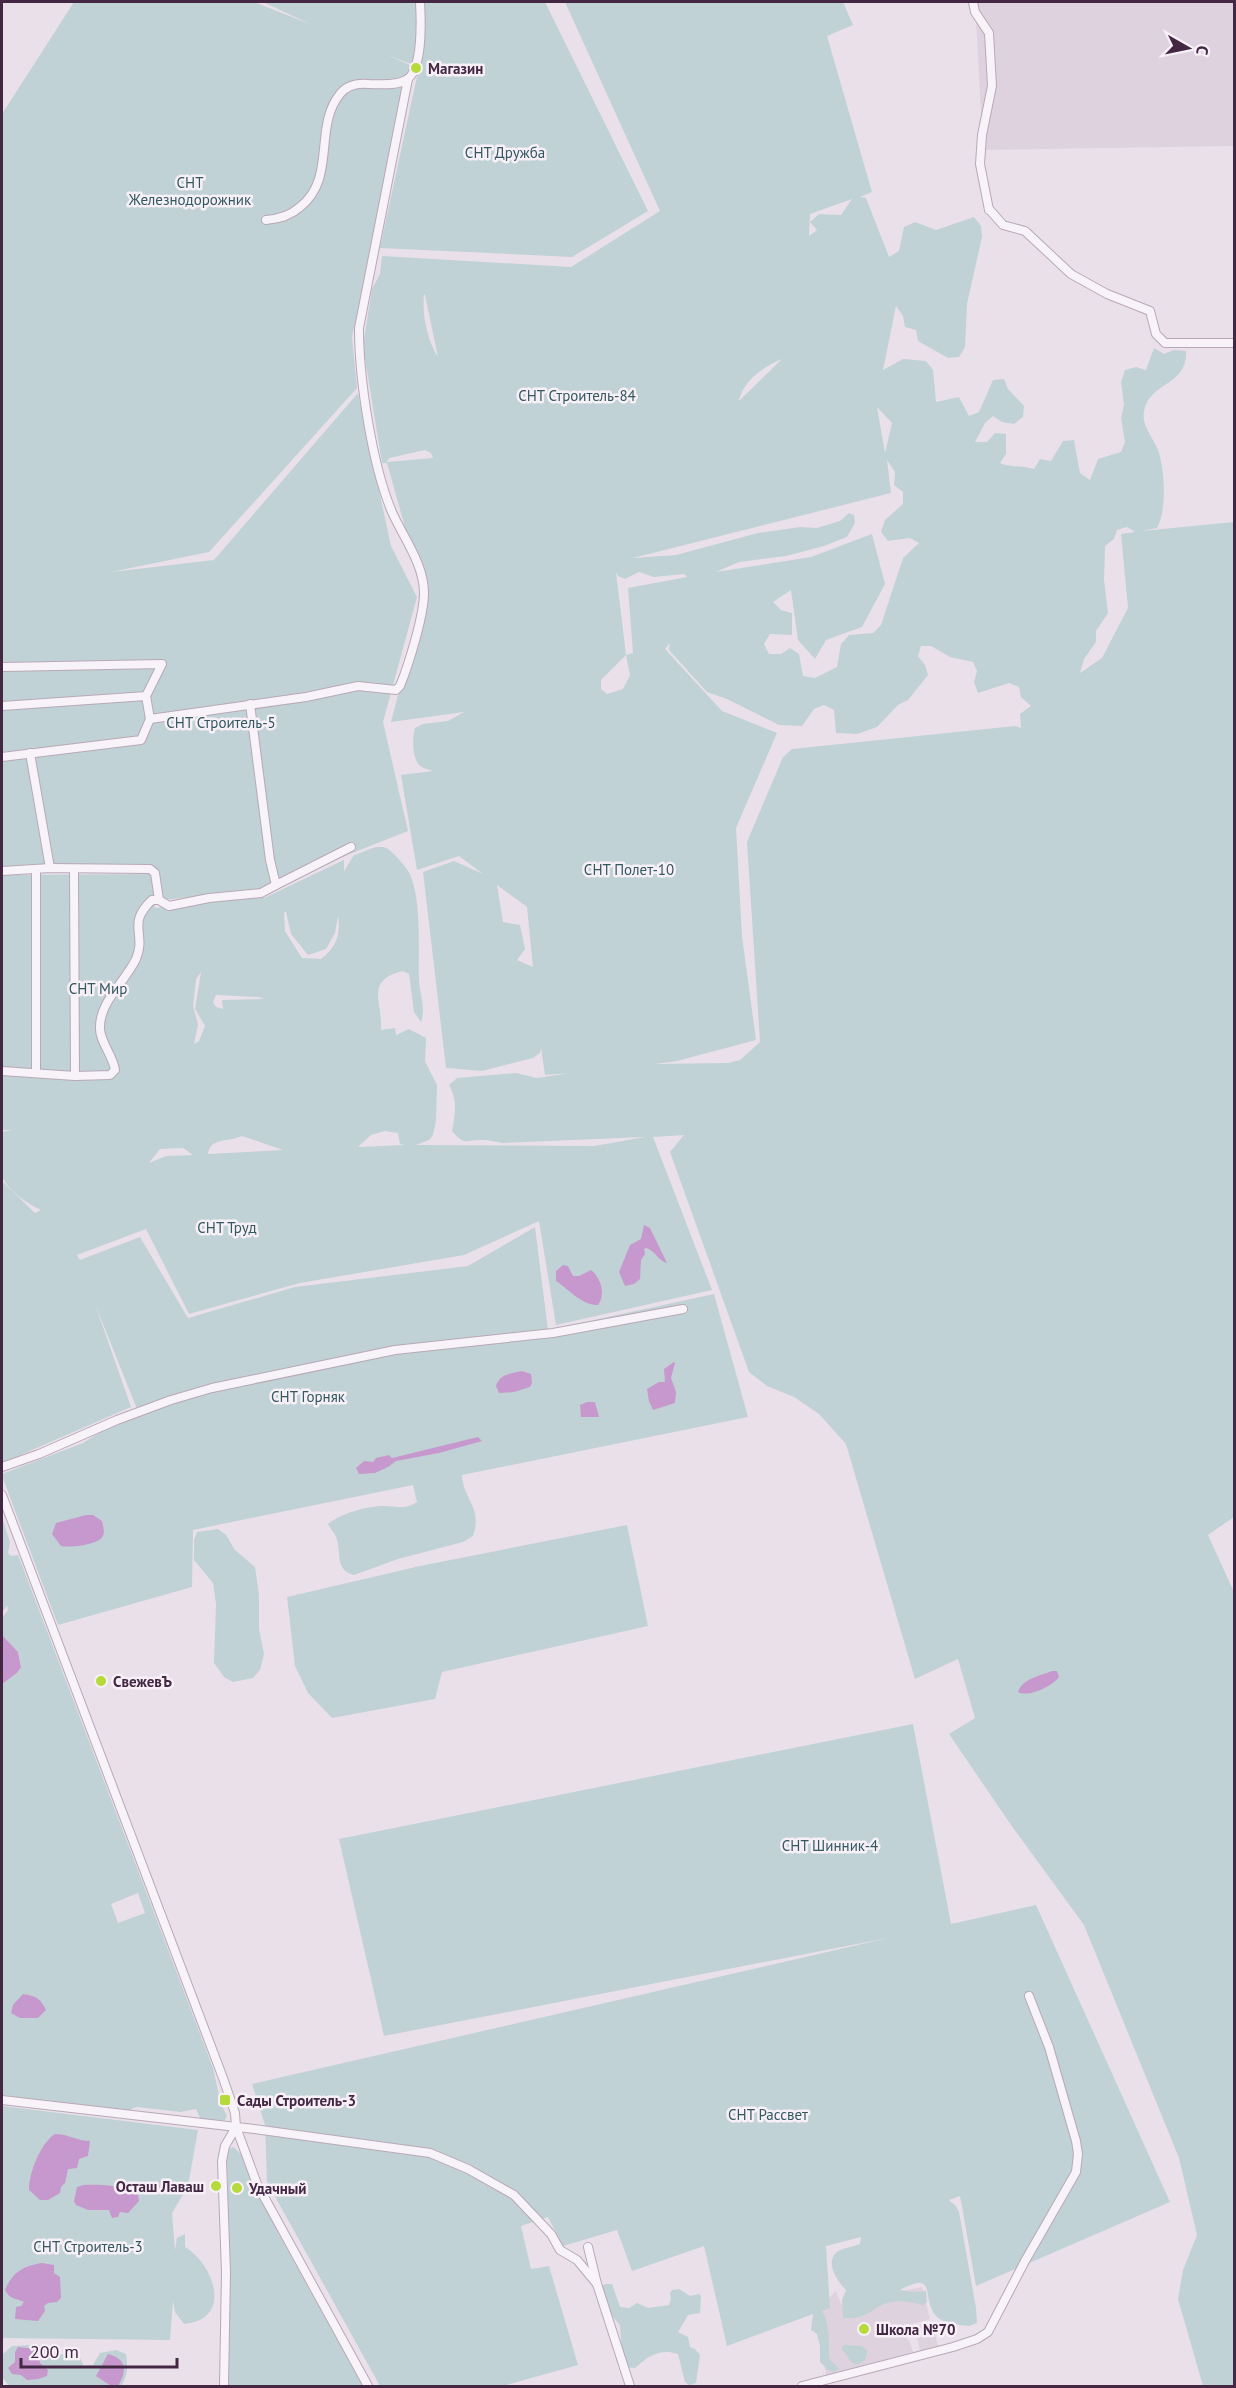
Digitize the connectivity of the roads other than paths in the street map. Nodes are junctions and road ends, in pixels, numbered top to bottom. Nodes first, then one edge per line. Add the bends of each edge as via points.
1 (420, 2) edge
2 (973, 2) edge
3 (408, 79) junction
4 (266, 220) dead end
5 (1234, 343) edge
6 (2, 667) edge
7 (146, 696) junction
8 (250, 704) junction
9 (2, 706) edge
10 (150, 719) junction
11 (30, 753) junction
12 (2, 758) edge
13 (351, 847) dead end
14 (50, 868) junction
15 (36, 870) junction
16 (74, 870) junction
17 (2, 871) edge
18 (276, 885) junction
19 (159, 900) junction
20 (2, 1071) edge
21 (36, 1072) junction
22 (75, 1076) junction
23 (682, 1309) dead end
24 (2, 1467) edge
25 (2, 1495) edge
26 (1029, 1996) dead end
27 (2, 2100) edge
28 (236, 2127) junction
29 (588, 2247) dead end
30 (569, 2255) junction
31 (591, 2258) junction
32 (597, 2284) junction
33 (224, 2386) edge
34 (368, 2386) edge
35 (630, 2386) edge
36 (802, 2386) edge

1 - 3 street via 420,42
2 - 5 street via 989,33 992,86 980,164 989,210 1003,225 1025,231 1071,274 1150,311 1156,334 1165,343
3 - 4 street via 351,86 340,93 328,123 321,175 312,198 292,214
3 - 8 street via 362,308 359,349 377,466 423,583 418,623 404,677 396,690 358,686
6 - 7 street via 162,664
7 - 9 street
7 - 10 street
8 - 10 street
8 - 18 street
10 - 11 street via 141,740
11 - 12 street
11 - 14 street
13 - 18 street
14 - 15 street
14 - 16 street
15 - 17 street
15 - 21 street
16 - 19 street via 150,869 155,873
16 - 22 street
18 - 19 street via 261,893 169,906
19 - 22 street via 152,900 143,908 137,920 137,955 117,990 109,996 101,1016 99,1029 115,1070 111,1075
20 - 21 street
21 - 22 street
23 - 24 street via 553,1333 395,1350 212,1388 117,1420
25 - 28 street via 219,2068
26 - 36 street via 1049,2047 1076,2141 1078,2163 984,2336
27 - 28 street
28 - 30 street via 399,2148 443,2158 514,2195 551,2234 560,2250
28 - 33 street via 222,2161 226,2272
28 - 34 street via 257,2184
29 - 31 street
30 - 31 street
30 - 32 street
31 - 32 street
32 - 35 street

